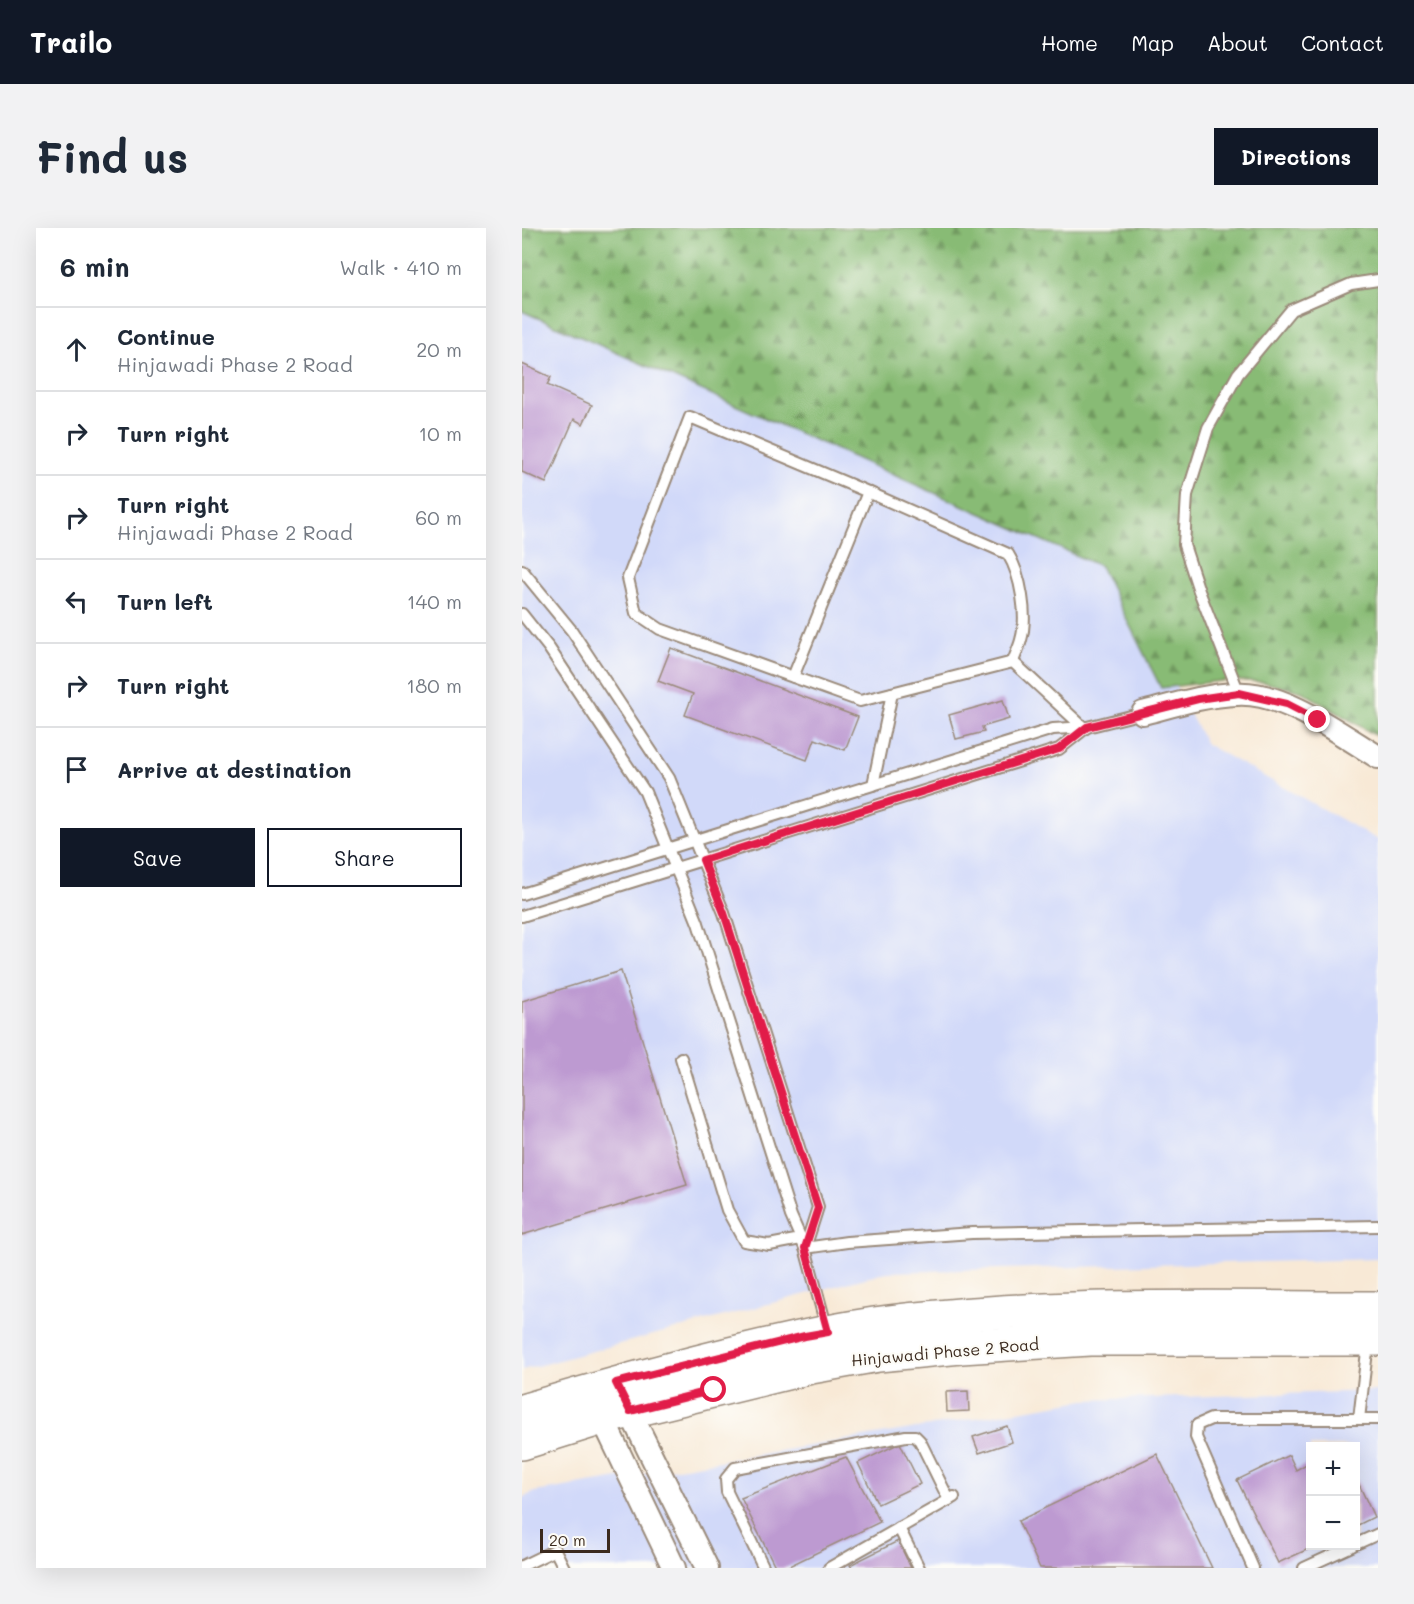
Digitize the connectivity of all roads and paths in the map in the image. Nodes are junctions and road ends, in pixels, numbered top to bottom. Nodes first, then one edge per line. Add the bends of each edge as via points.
1 (1378, 280) edge
2 (868, 492) junction
3 (522, 570) edge
4 (522, 614) edge
5 (1012, 662) junction
6 (793, 677) junction
7 (892, 693) junction
8 (1239, 693) junction
9 (1143, 713) joint
10 (1085, 727) junction
11 (1378, 757) edge
12 (873, 785) junction
13 (695, 840) junction
14 (668, 849) junction
15 (703, 860) junction
16 (676, 868) junction
17 (522, 894) edge
18 (522, 916) edge
19 (681, 1058) dead end
20 (1378, 1226) edge
21 (803, 1243) junction
22 (1378, 1308) edge
23 (828, 1332) junction
24 (1373, 1339) edge
25 (609, 1401) junction
26 (522, 1411) edge
27 (1359, 1419) junction
28 (1378, 1419) edge
29 (522, 1443) edge
30 (898, 1528) junction
31 (1378, 1534) edge
32 (1360, 1542) edge
33 (1343, 1550) edge
34 (522, 1566) edge
35 (564, 1568) edge
36 (674, 1568) edge
37 (706, 1568) edge
38 (764, 1568) edge
39 (829, 1568) edge
40 (919, 1568) edge
41 (1253, 1568) edge
42 (1304, 1568) edge

1 - 8 lane via 1351,284 1291,310 1238,374 1208,428 1187,495 1184,545
2 - 5 lane via 1008,554 1021,591 1023,624 1022,640
2 - 6 lane
2 - 6 lane via 690,417 628,578 636,614 660,630
3 - 13 lane via 572,631 669,778
4 - 14 lane via 645,792
5 - 7 lane
5 - 10 lane
6 - 7 lane via 860,701
7 - 12 lane
8 - 9 street
8 - 11 street via 1287,704
9 - 10 lane
10 - 12 lane via 1053,729
10 - 15 lane via 1059,749
12 - 13 lane
13 - 14 lane
13 - 15 lane
14 - 16 lane
14 - 17 lane
15 - 16 lane
15 - 21 lane via 724,913 818,1208
16 - 18 lane
16 - 21 lane via 698,923
19 - 21 lane via 727,1210 744,1241 769,1245
20 - 21 lane via 972,1233
21 - 23 lane
22 - 23 main road, Hinjawadi Phase 2 Road via 1089,1308 884,1323
23 - 25 main road, Hinjawadi Phase 2 Road via 805,1336
24 - 25 main road, Hinjawadi Phase 2 Road via 1090,1339 949,1348 878,1355
24 - 27 lane
25 - 26 main road, Hinjawadi Phase 2 Road
25 - 29 main road, Hinjawadi Phase 2 Road
25 - 36 street
25 - 37 street
27 - 28 lane
27 - 41 lane via 1211,1419 1197,1425 1196,1437
30 - 38 lane via 952,1498 915,1436 735,1468 726,1479 728,1491
30 - 39 lane
30 - 40 lane
31 - 32 lane
33 - 42 lane
34 - 35 lane via 555,1550

